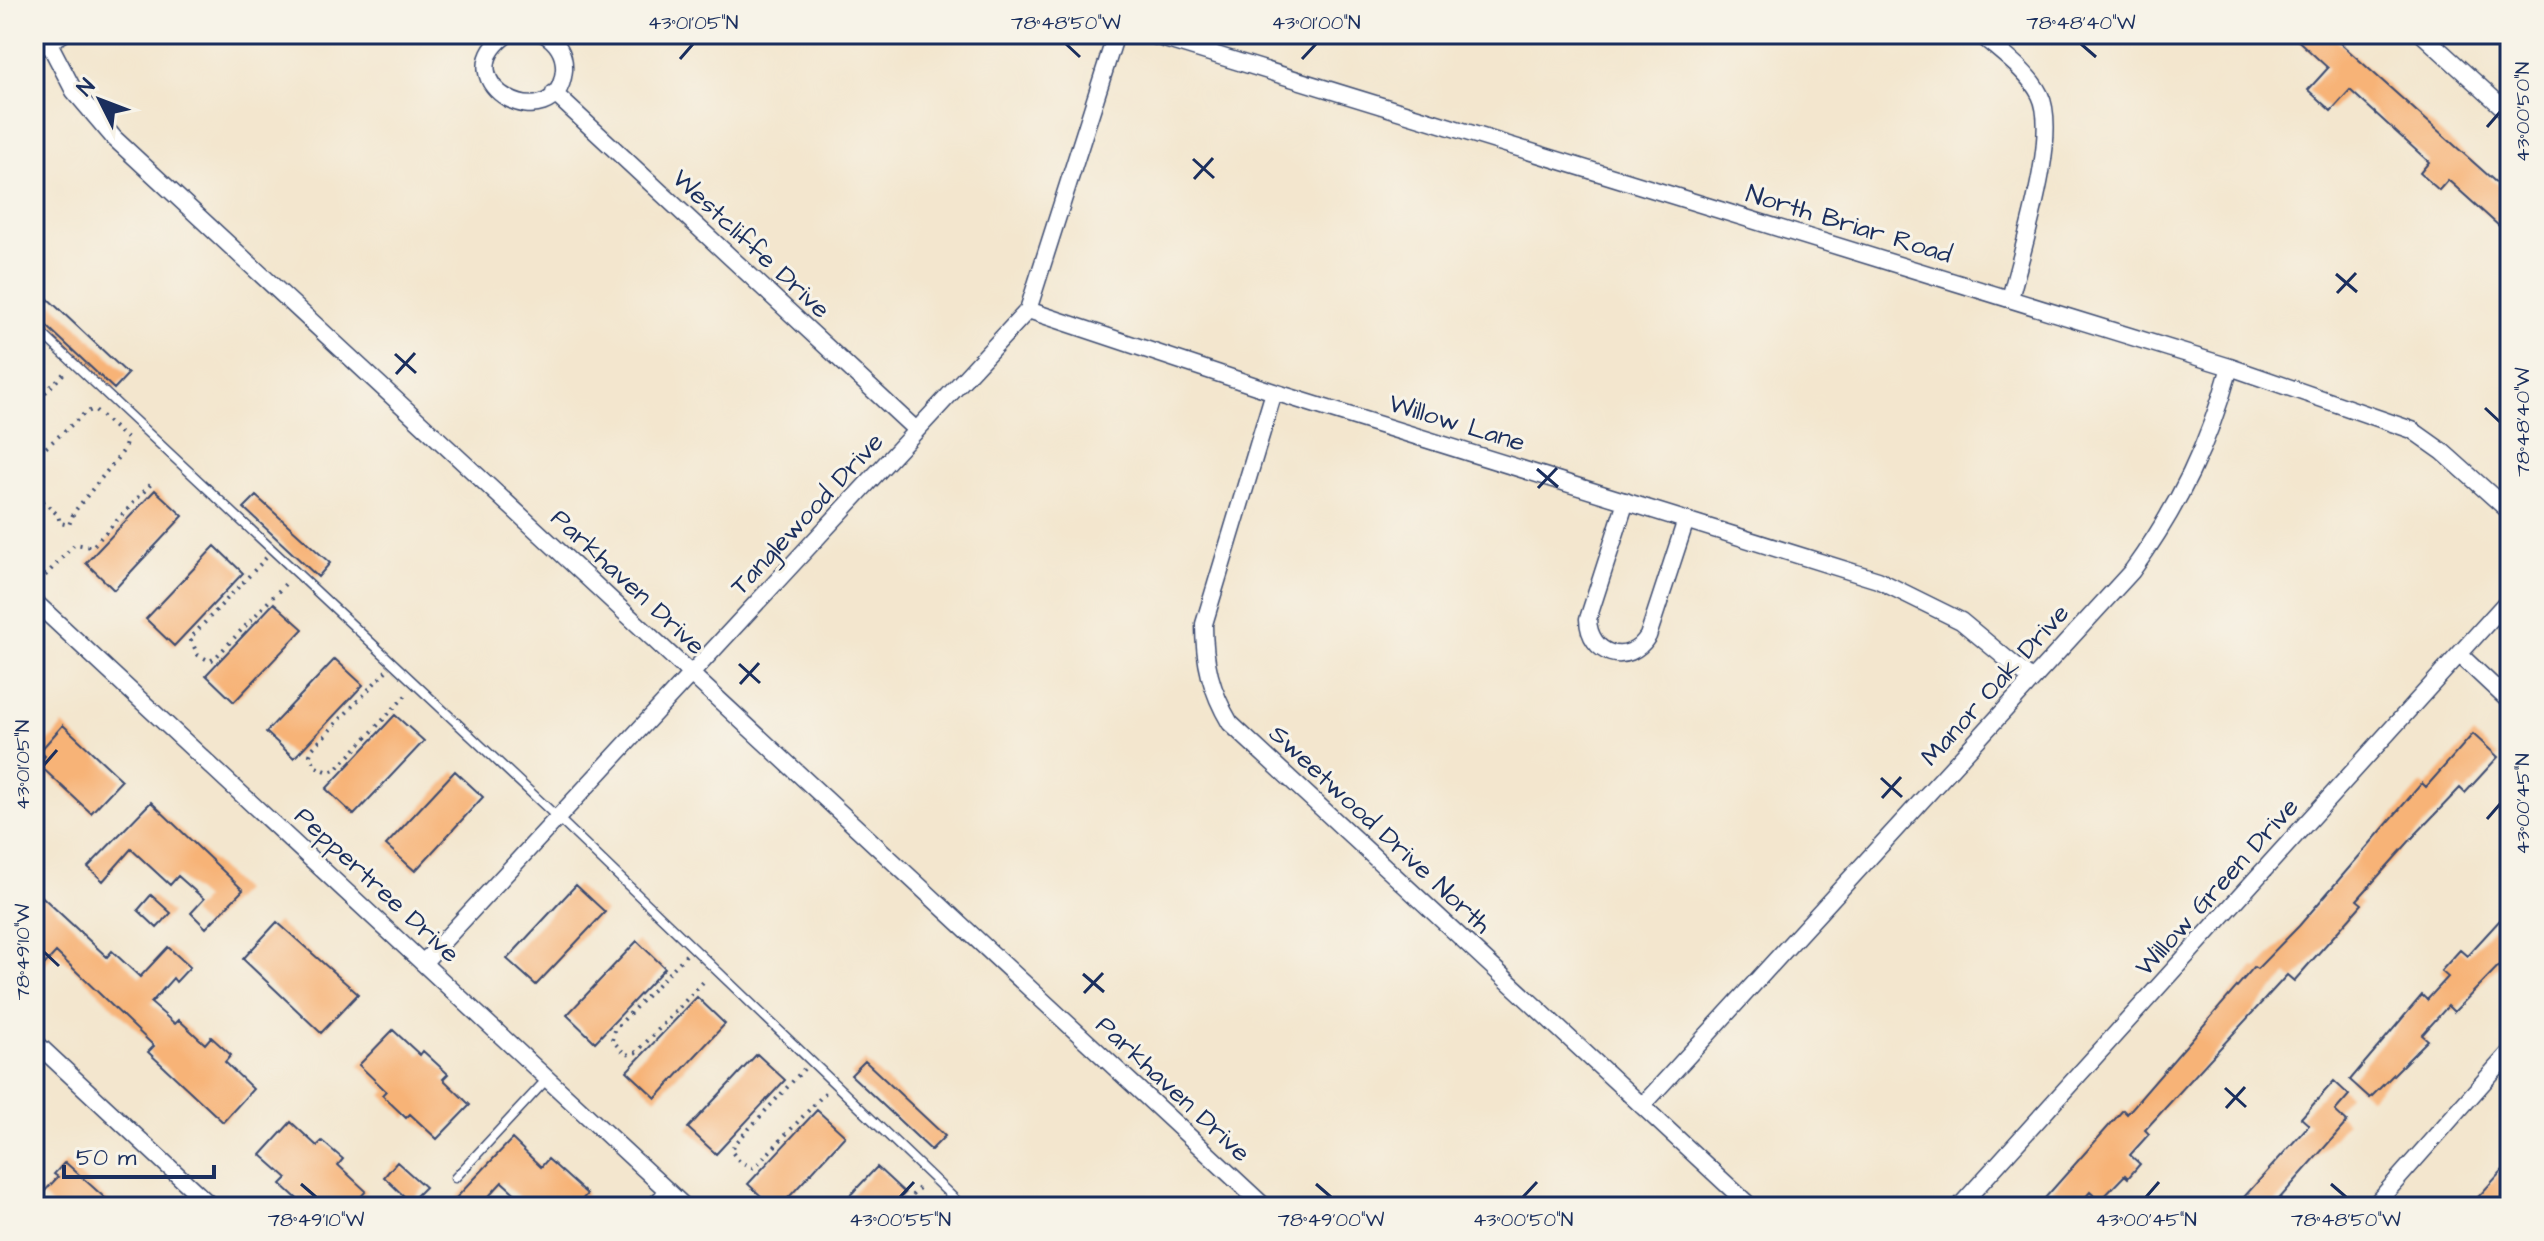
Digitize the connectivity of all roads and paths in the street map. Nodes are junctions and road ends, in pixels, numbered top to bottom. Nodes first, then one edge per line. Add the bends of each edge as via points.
1 (508, 34) edge
2 (544, 34) edge
3 (1116, 34) edge
4 (1148, 34) edge
5 (1980, 34) edge
6 (2422, 34) edge
7 (48, 42) edge
8 (554, 93) junction
9 (2510, 114) edge
10 (2010, 299) junction
11 (1028, 310) junction
12 (34, 326) edge
13 (73, 363) junction
14 (2230, 367) junction
15 (1274, 392) junction
16 (34, 404) edge
17 (916, 430) junction
18 (34, 458) edge
19 (153, 482) dead end
20 (34, 493) edge
21 (1626, 501) junction
22 (2510, 512) edge
23 (1686, 520) junction
24 (273, 551) junction
25 (34, 569) edge
26 (296, 572) junction
27 (2510, 598) edge
28 (34, 601) edge
29 (2460, 655) junction
30 (394, 664) junction
31 (692, 674) junction
32 (2032, 680) junction
33 (416, 685) junction
34 (2510, 702) edge
35 (558, 818) junction
36 (693, 948) junction
37 (424, 962) junction
38 (715, 969) junction
39 (34, 1041) edge
40 (2510, 1052) edge
41 (811, 1062) junction
42 (547, 1078) junction
43 (834, 1083) junction
44 (1642, 1106) junction
45 (930, 1176) junction
46 (455, 1178) dead end
47 (665, 1189) junction
48 (204, 1204) edge
49 (647, 1207) edge
50 (685, 1207) edge
51 (901, 1207) edge
52 (963, 1207) edge
53 (1265, 1207) edge
54 (1751, 1207) edge
55 (1959, 1207) edge
56 (2373, 1207) edge

1 - 8 street via 489,57 488,70 498,93 520,105
2 - 8 street via 562,55 562,81
3 - 11 street, Tanglewood Drive
4 - 10 street, North Briar Road
5 - 10 street via 2030,80 2046,111 2046,146
6 - 9 street
7 - 31 street, Parkhaven Drive via 74,91 114,138
8 - 17 street, Westcliffe Drive
10 - 14 street, North Briar Road
11 - 15 street, Willow Lane
11 - 17 street, Tanglewood Drive
12 - 13 lane
13 - 16 path
13 - 24 lane
14 - 22 street, North Briar Road via 2412,430
14 - 32 street, Manor Oak Drive via 2200,460 2172,513 2132,571
15 - 21 street, Willow Lane
15 - 44 street, Sweetwood Drive North via 1204,624 1204,654 1217,702 1230,723
17 - 31 street, Tanglewood Drive
18 - 20 path via 94,409 127,439 69,525 60,523
19 - 25 path via 92,547 75,544 43,578
21 - 23 street, Willow Lane
21 - 23 street via 1588,619 1591,639 1606,653 1625,655 1643,645
23 - 32 street, Willow Lane via 1878,580 1927,601 1993,645
24 - 26 lane
24 - 26 path via 190,638 198,655 215,658
26 - 30 lane
27 - 29 street, Willow Green Drive
28 - 37 street, Peppertree Drive
29 - 34 street
29 - 55 street, Willow Green Drive
30 - 33 lane
30 - 33 path via 312,749 316,767 337,769
31 - 35 street, Tanglewood Drive
31 - 53 street, Parkhaven Drive
32 - 44 street, Manor Oak Drive
33 - 35 lane
35 - 36 lane
35 - 37 street, Tanglewood Drive
36 - 38 lane
36 - 38 path via 614,1030 615,1045 626,1055 637,1052
37 - 42 street, Peppertree Drive
38 - 41 lane
39 - 48 street
40 - 56 street
41 - 43 lane
41 - 43 path via 734,1145 739,1161 752,1168 759,1163
42 - 46 lane
42 - 47 street, Peppertree Drive
43 - 45 lane
44 - 54 street, Sweetwood Drive North
45 - 51 path
45 - 52 lane
47 - 49 lane
47 - 50 street, Peppertree Drive

